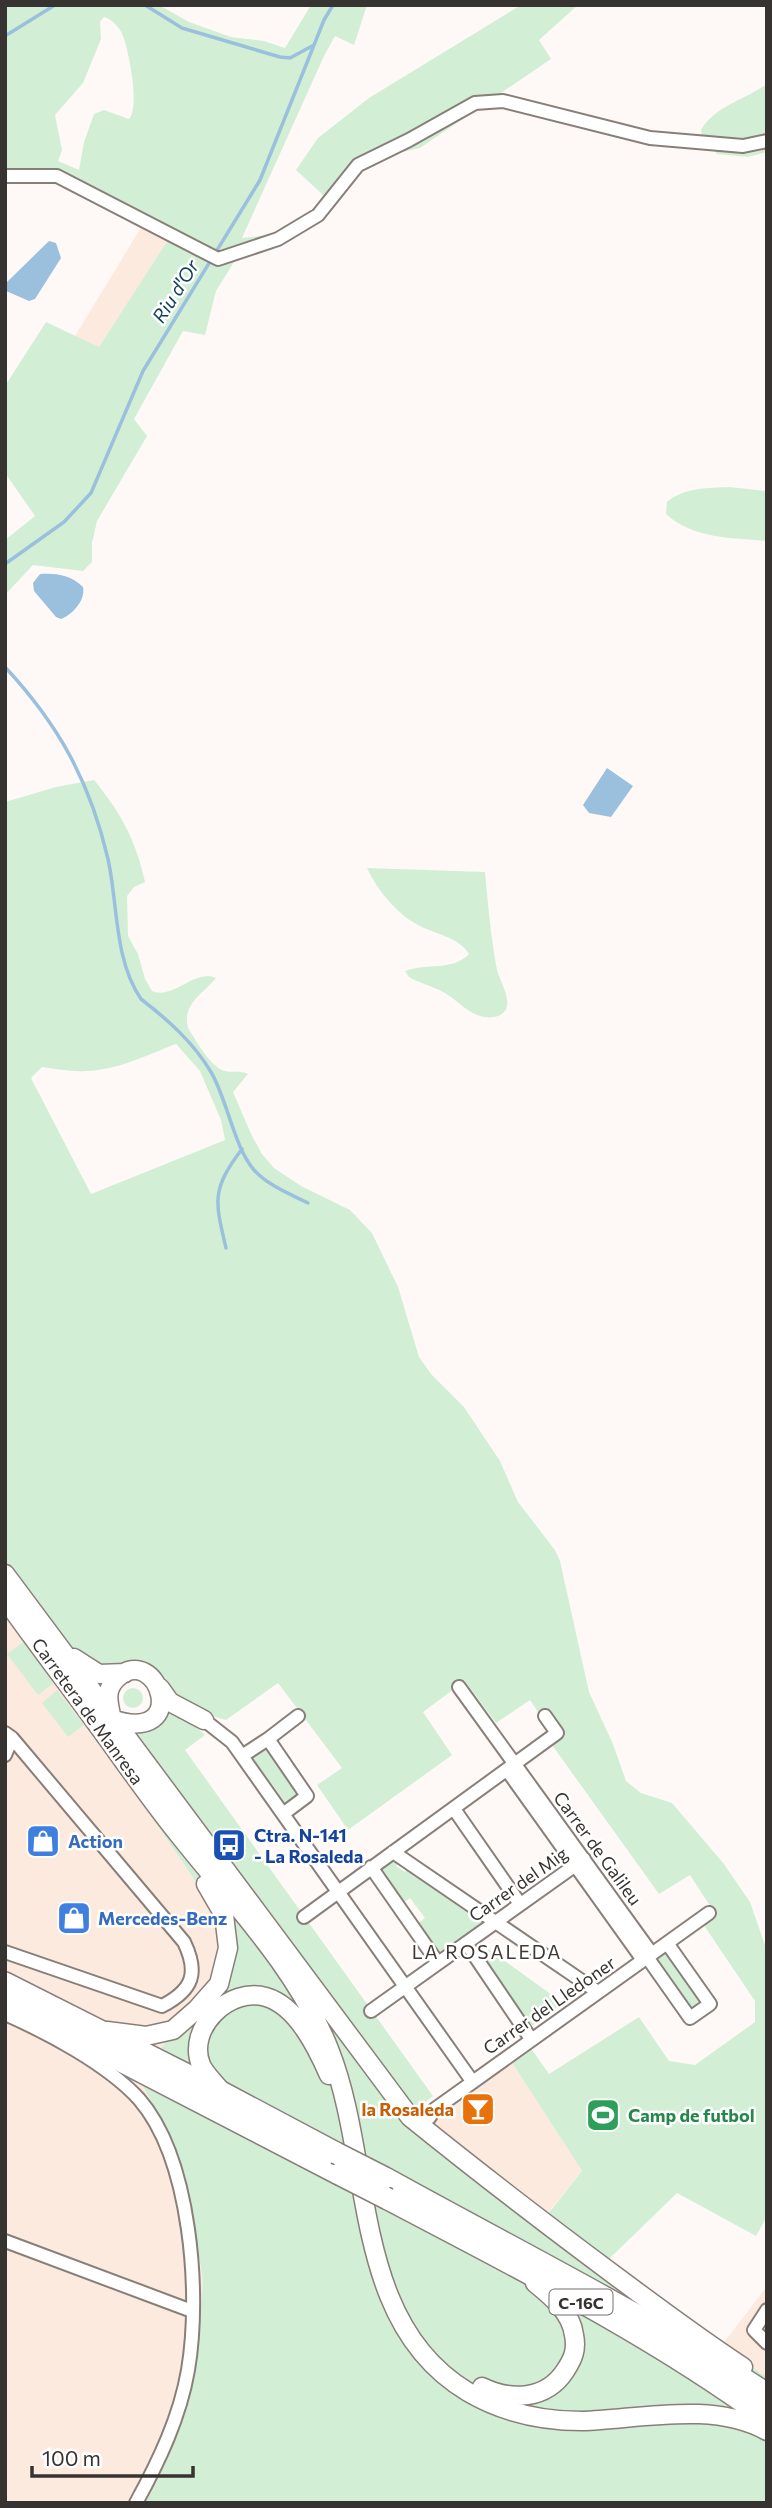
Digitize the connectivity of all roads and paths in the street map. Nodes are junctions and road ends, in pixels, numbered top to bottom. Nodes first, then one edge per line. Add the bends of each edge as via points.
1 (767, 141) edge
2 (5, 176) edge
3 (5, 1574) edge
4 (5, 1599) edge
5 (30, 1633) junction
6 (60, 1645) junction
7 (125, 1673) junction
8 (158, 1685) junction
9 (459, 1687) dead end
10 (298, 1716) dead end
11 (545, 1716) dead end
12 (112, 1719) junction
13 (149, 1720) junction
14 (204, 1720) junction
15 (9, 1735) edge
16 (268, 1739) junction
17 (5, 1755) edge
18 (242, 1756) junction
19 (511, 1766) junction
20 (171, 1794) junction
21 (454, 1808) junction
22 (283, 1814) junction
23 (170, 1824) junction
24 (393, 1852) junction
25 (580, 1862) junction
26 (371, 1867) junction
27 (338, 1891) junction
28 (520, 1905) junction
29 (709, 1913) dead end
30 (303, 1917) dead end
31 (495, 1922) junction
32 (466, 1943) junction
33 (667, 1943) junction
34 (5, 1952) edge
35 (647, 1957) junction
36 (438, 1963) junction
37 (5, 1972) edge
38 (5, 1983) edge
39 (405, 1986) junction
40 (5, 1991) edge
41 (598, 1992) junction
42 (33, 1995) junction
43 (317, 1995) junction
44 (5, 2001) edge
45 (371, 2011) dead end
46 (5, 2014) edge
47 (100, 2030) junction
48 (531, 2039) junction
49 (472, 2081) junction
50 (223, 2093) junction
51 (409, 2114) junction
52 (348, 2120) junction
53 (337, 2164) junction
54 (386, 2188) junction
55 (5, 2241) edge
56 (514, 2265) junction
57 (767, 2310) edge
58 (192, 2311) junction
59 (767, 2343) edge
60 (767, 2382) edge
61 (767, 2395) edge
62 (767, 2404) edge
63 (767, 2419) edge
64 (767, 2431) edge
65 (136, 2503) edge

1 - 2 street via 743,146 650,138 503,101 475,103 358,165 318,215 278,239 213,257 57,176
3 - 6 main road
4 - 5 main road, Carretera de Manresa
5 - 12 main road via 96,1708
5 - 23 main road, Carretera de Manresa
6 - 7 main road via 82,1666 99,1674
6 - 12 main road
7 - 8 main road via 144,1672
7 - 12 main road via 108,1693
8 - 13 main road via 161,1706
8 - 14 main road via 170,1702
9 - 19 street, Carrer de Galileu
10 - 16 street
11 - 19 street via 557,1733
12 - 13 main road via 131,1725
12 - 20 main road
12 - 23 main road via 113,1732
13 - 14 main road
13 - 20 main road via 142,1735 145,1748
14 - 18 street
15 - 17 street
15 - 34 street via 184,1942 192,1959 191,1977 181,1996 162,2006
16 - 18 street
16 - 22 street via 307,1796
18 - 22 street
19 - 21 street
19 - 25 street, Carrer de Galileu
20 - 43 main road
21 - 24 street
21 - 28 street
22 - 27 street
23 - 47 main road via 224,1915 228,1948 219,1984 173,2030 146,2036
23 - 52 main road via 295,1981 331,2053
24 - 26 street
24 - 31 street
25 - 28 street, Carrer del Mig
25 - 35 street, Carrer de Galileu
26 - 27 street
26 - 36 street
27 - 30 street
27 - 39 street
28 - 31 street, Carrer del Mig
29 - 33 street, Carrer del Lledoner
31 - 32 street, Carrer del Mig
31 - 41 street
32 - 36 street, Carrer del Mig
32 - 48 street
33 - 35 street, Carrer del Lledoner
33 - 35 street, Carrer de Galileu via 710,2004 690,2018
35 - 41 street, Carrer del Lledoner
36 - 39 street, Carrer del Mig
37 - 42 main road
38 - 42 main road
39 - 45 street, Carrer del Mig
39 - 49 street
40 - 53 main road, C-16C
41 - 48 street, Carrer del Lledoner
42 - 47 main road
43 - 51 main road
43 - 56 main road via 349,2082 387,2260 408,2314 459,2372 495,2393 524,2396 553,2386 562,2375 575,2357 574,2333 562,2306
44 - 53 main road, C-16C
46 - 58 street via 95,2063 139,2099 164,2138 184,2200
47 - 50 main road
48 - 49 street, Carrer del Lledoner
49 - 51 street, Carrer del Lledoner via 429,2118
50 - 52 main road via 201,2065 199,2041 206,2021 228,2003 266,1997 295,2016 328,2072
50 - 53 main road
51 - 60 main road via 577,2247
52 - 64 main road via 387,2292 416,2344 449,2379 505,2409 554,2420 668,2414 724,2417
53 - 54 main road, C-16C, bridge
54 - 56 main road, C-16C
54 - 61 main road via 546,2264
54 - 62 main road, C-16C via 622,2315
55 - 58 street
56 - 63 main road, C-16C via 711,2378
57 - 59 street via 754,2330
58 - 65 street via 188,2370 172,2425

